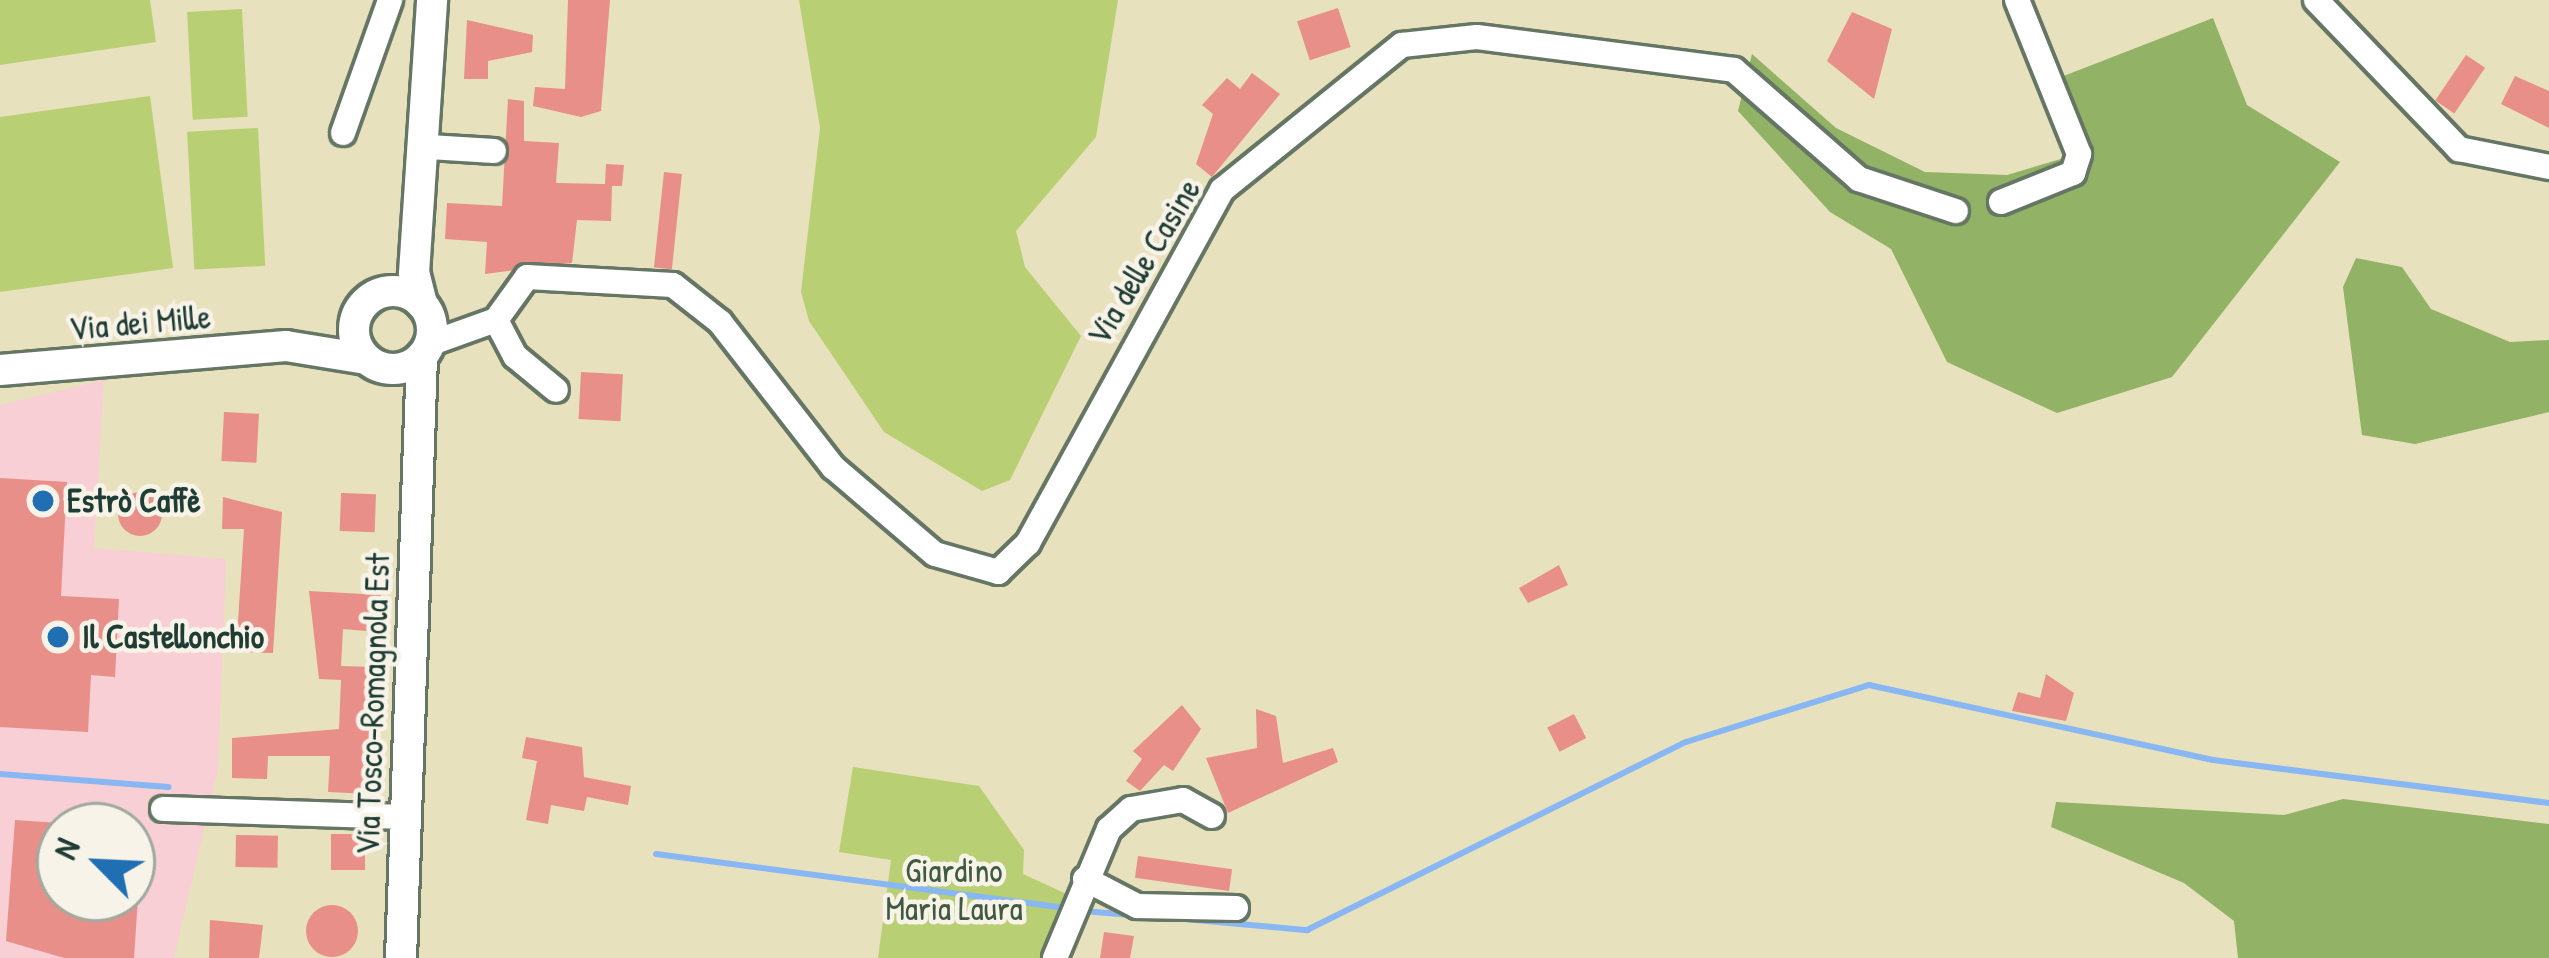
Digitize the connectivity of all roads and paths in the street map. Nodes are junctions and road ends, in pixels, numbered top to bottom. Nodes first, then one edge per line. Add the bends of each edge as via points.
1 (390, 0) edge
2 (432, 0) edge
3 (2017, 0) edge
4 (2316, 0) edge
5 (343, 133) dead end
6 (429, 147) junction
7 (494, 151) dead end
8 (2549, 167) edge
9 (2001, 202) dead end
10 (1956, 211) dead end
11 (418, 224) junction
12 (366, 306) junction
13 (425, 308) junction
14 (496, 320) junction
15 (469, 326) junction
16 (286, 346) junction
17 (426, 350) junction
18 (370, 362) junction
19 (0, 370) edge
20 (556, 390) dead end
21 (416, 452) junction
22 (163, 809) dead end
23 (1212, 816) dead end
24 (406, 817) junction
25 (1078, 900) junction
26 (1236, 908) dead end
27 (401, 958) edge
28 (1055, 958) edge

1 - 5 street
2 - 6 main road, Via Tosco-Romagnola Est
3 - 9 street via 2079,154 2074,173
4 - 8 street via 2459,149
6 - 7 street
6 - 11 main road, Via Tosco-Romagnola Est
10 - 14 street, Via delle Casine via 1859,179 1734,70 1477,37 1402,45 1222,190 1028,543 998,572 935,554 833,467 720,322 673,285 527,277
11 - 12 main road, Via Tosco-Romagnola Est
11 - 13 main road, Via Tosco-Romagnola Est
12 - 13 main road
12 - 16 main road, Via dei Mille
12 - 18 main road, Via Tosco-Romagnola Est
13 - 15 street
13 - 17 main road, Via Tosco-Romagnola Est
14 - 15 street
14 - 20 street via 515,356
15 - 17 street
16 - 18 main road, Via dei Mille
16 - 19 main road, Via dei Mille
17 - 18 main road
17 - 21 main road, Via Tosco-Romagnola Est
18 - 21 main road, Via Tosco-Romagnola Est
21 - 24 main road, Via Tosco-Romagnola Est
22 - 24 street
23 - 25 street via 1183,800 1131,808
24 - 27 main road, Via Tosco-Romagnola Est
25 - 26 street
25 - 28 street

